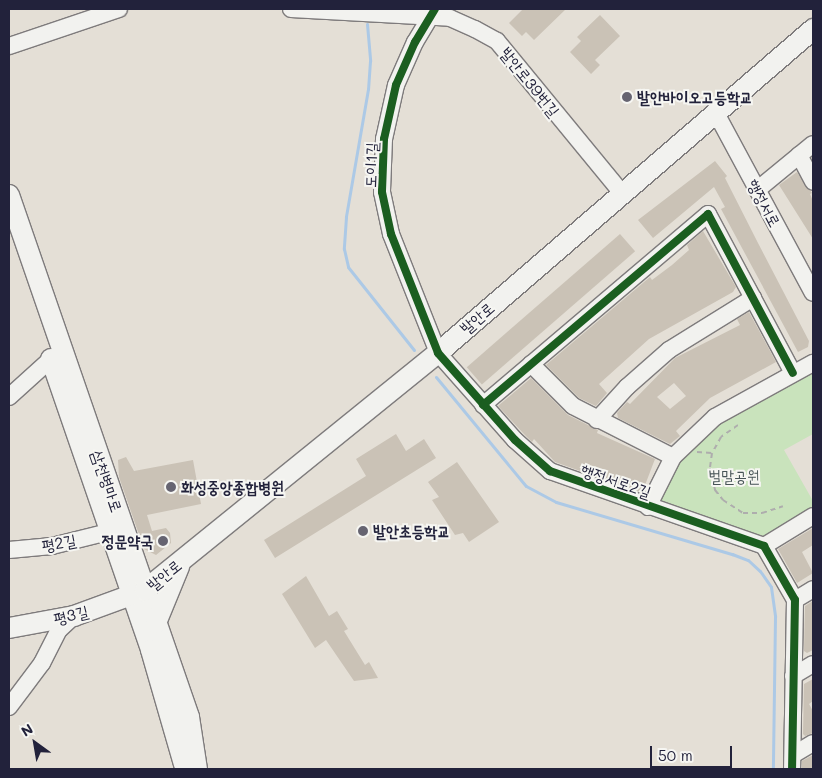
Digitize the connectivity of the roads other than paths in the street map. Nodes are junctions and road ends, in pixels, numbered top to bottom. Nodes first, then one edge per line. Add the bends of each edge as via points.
1 (118, 9) edge
2 (291, 9) edge
3 (433, 13) edge
4 (813, 30) edge
5 (9, 46) edge
6 (716, 112) junction
7 (813, 144) edge
8 (799, 155) junction
9 (813, 181) edge
10 (758, 190) junction
11 (622, 193) junction
12 (9, 195) edge
13 (9, 237) edge
14 (813, 293) edge
15 (753, 298) junction
16 (438, 353) junction
17 (51, 359) junction
18 (813, 363) edge
19 (531, 364) junction
20 (793, 373) junction
21 (10, 394) edge
22 (483, 405) junction
23 (597, 420) junction
24 (673, 457) junction
25 (648, 506) junction
26 (813, 516) edge
27 (108, 532) junction
28 (764, 546) junction
29 (9, 550) edge
30 (134, 558) junction
31 (178, 563) junction
32 (813, 589) edge
33 (139, 594) junction
34 (795, 600) junction
35 (74, 616) junction
36 (156, 623) junction
37 (9, 628) edge
38 (813, 664) edge
39 (793, 676) junction
40 (9, 707) edge
41 (813, 743) edge
42 (792, 762) edge
43 (185, 769) edge
44 (197, 769) edge

1 - 5 street
2 - 3 street, 발안로39번길
3 - 11 street, 발안로39번길 via 497,41
3 - 16 street, 도이1길 via 415,42 396,85 384,139 382,192 391,234
4 - 6 main road, 발안로
6 - 10 street, 행정서로
6 - 11 main road, 발안로
7 - 8 street
8 - 9 street
8 - 10 street
10 - 14 street, 행정서로
11 - 16 main road, 발안로
12 - 30 main road, 삼천병마로
13 - 17 main road, 삼천병마로
15 - 19 street via 708,214
15 - 20 street
15 - 23 street via 669,350 627,387
16 - 22 street, 행정서로2길
16 - 31 main road, 발안로
17 - 21 street
17 - 27 main road, 삼천병마로
18 - 20 street, 행정서로2길
19 - 22 street
19 - 23 street via 559,394
20 - 24 street, 행정서로2길 via 715,417
22 - 25 street, 행정서로2길 via 550,471
23 - 24 street
24 - 25 street, 행정서로2길
25 - 28 street, 행정서로2길
26 - 28 street
27 - 29 street, 평2길 via 52,546
27 - 33 main road, 삼천병마로
28 - 34 street
30 - 31 main road via 152,567
30 - 33 main road, 삼천병마로
31 - 33 main road, 발안로
31 - 36 main road
32 - 34 street
33 - 35 main road, 평3길
33 - 36 main road, 삼천병마로
33 - 43 main road, 삼천병마로
34 - 39 street
35 - 37 main road, 평3길
35 - 40 street via 58,631 42,663
36 - 44 main road, 삼천병마로 via 189,717
38 - 39 street
39 - 42 street
41 - 42 street

